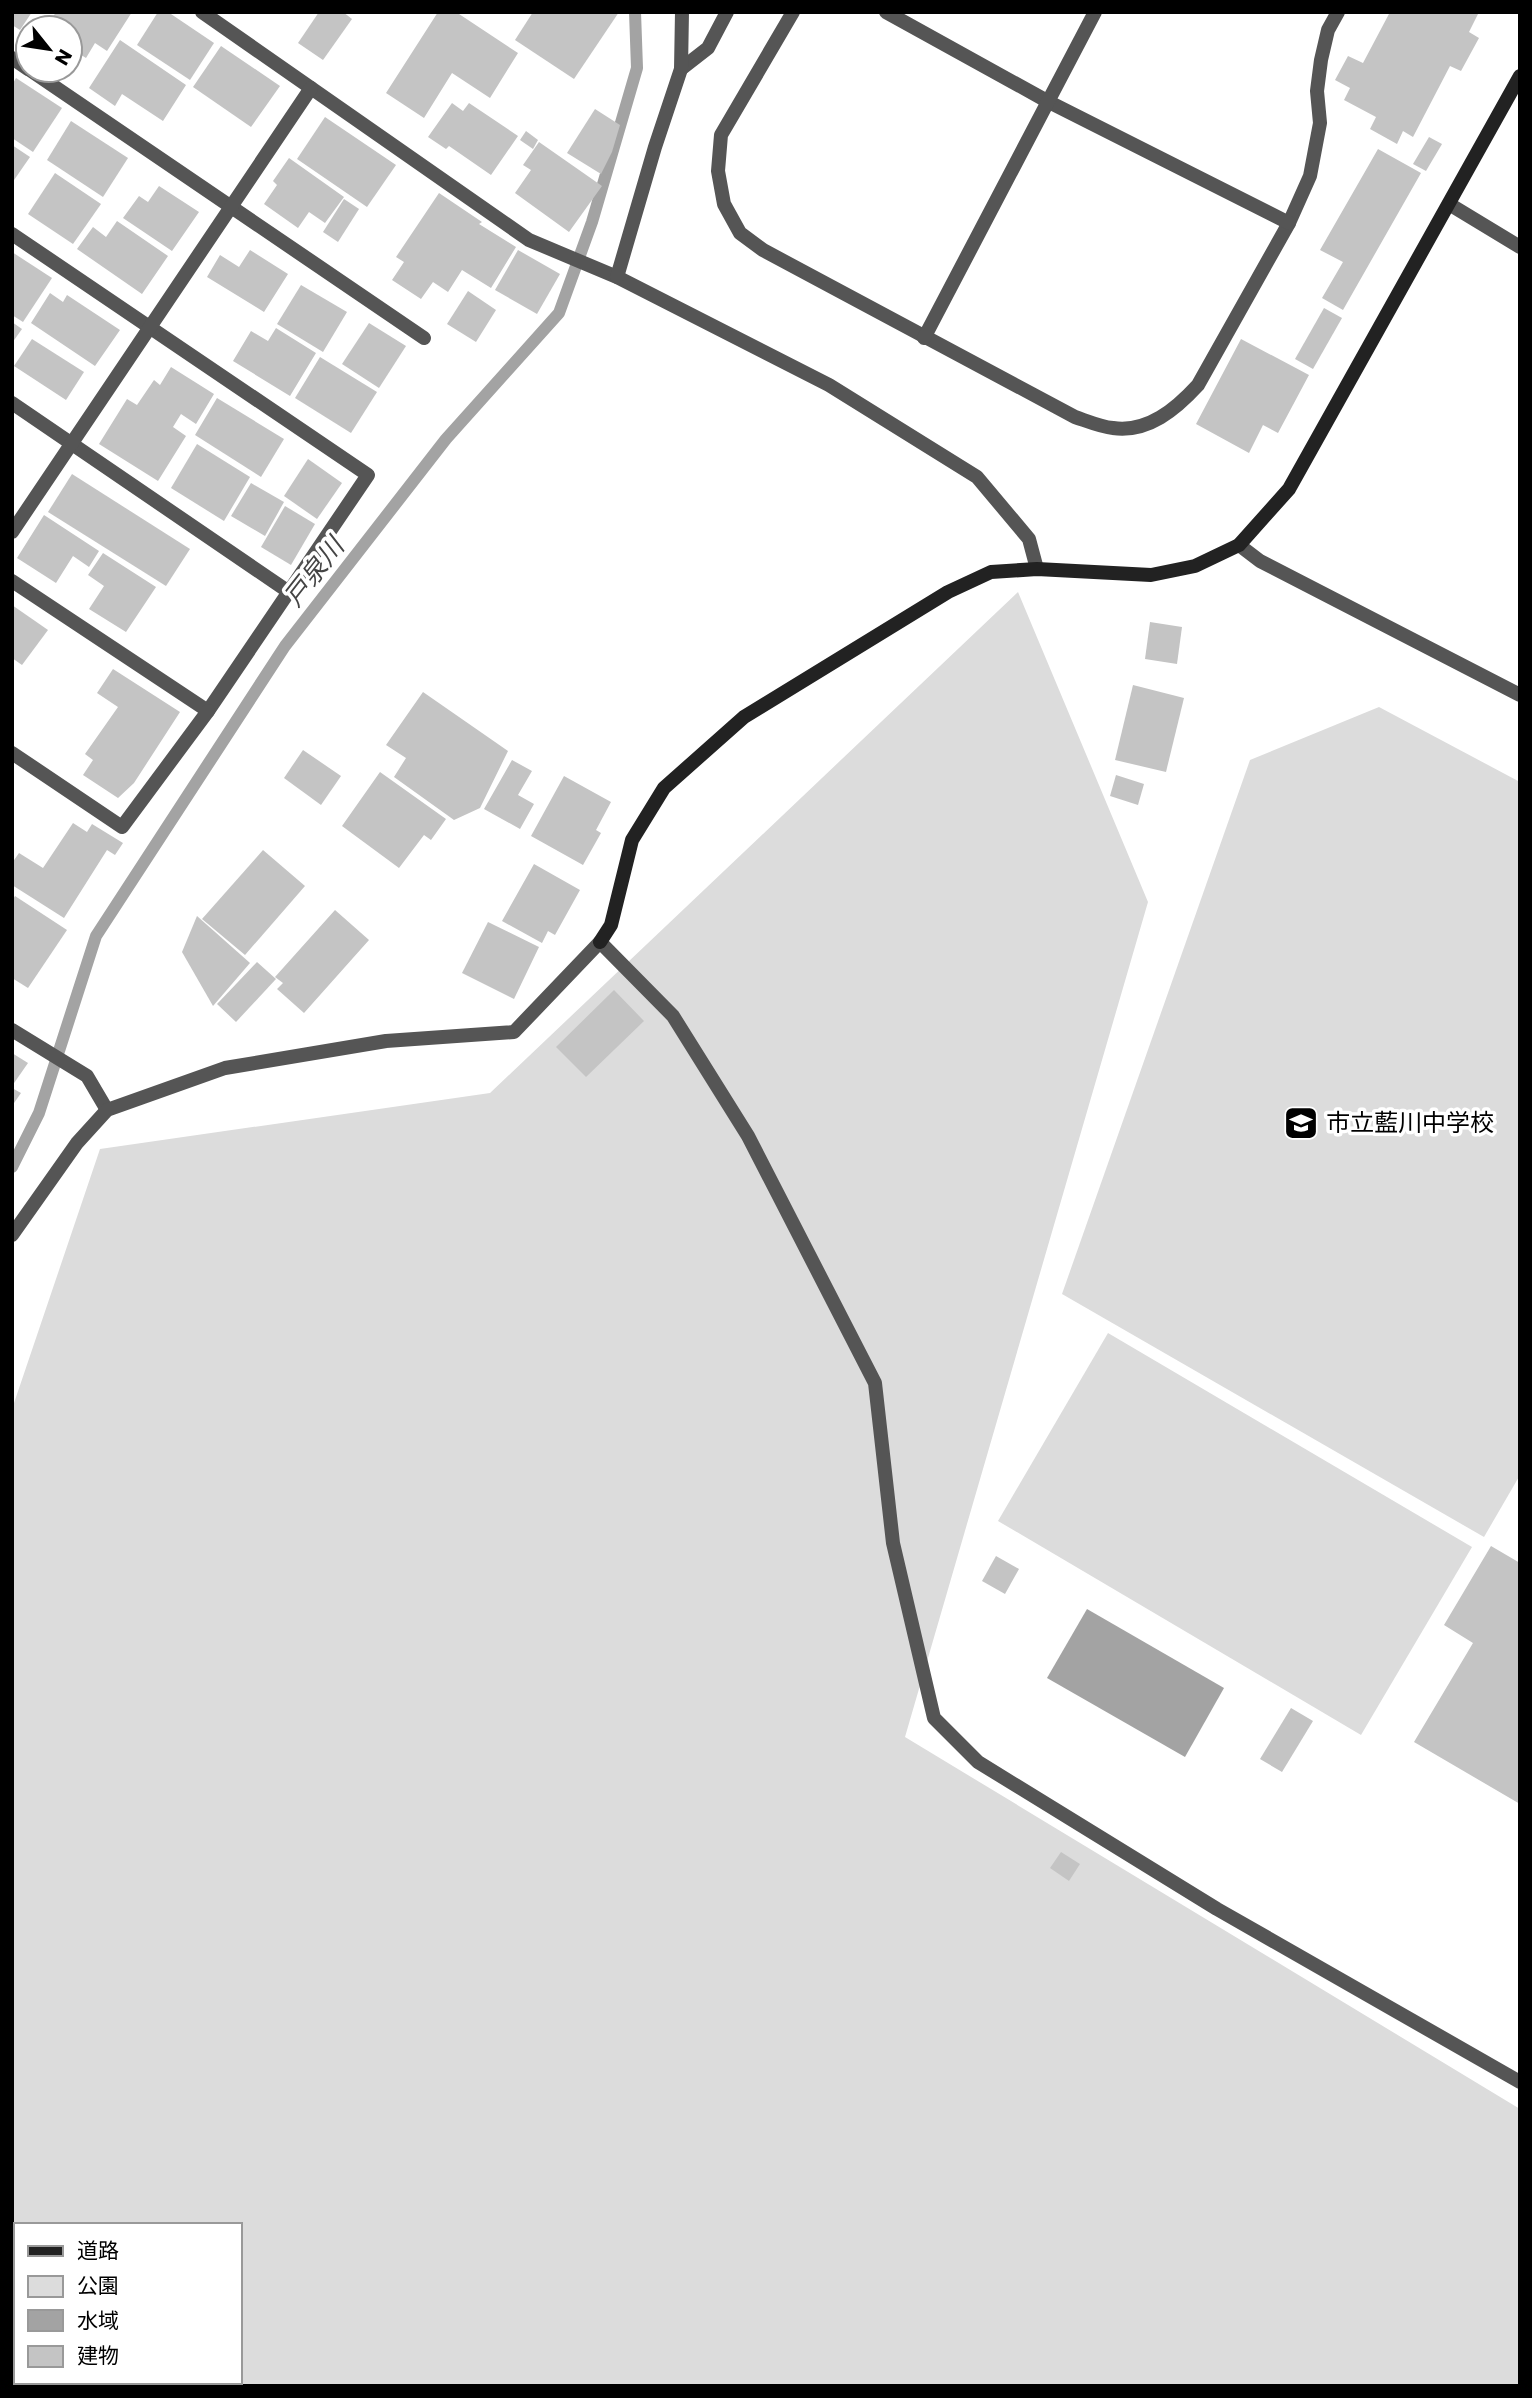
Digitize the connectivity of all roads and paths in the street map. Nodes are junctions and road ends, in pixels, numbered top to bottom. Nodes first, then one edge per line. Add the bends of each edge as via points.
1 (202, 12) edge
2 (682, 12) edge
3 (727, 12) edge
4 (793, 12) edge
5 (886, 12) edge
6 (1095, 12) edge
7 (1338, 12) edge
8 (681, 69) junction
9 (1520, 75) edge
10 (51, 84) edge
11 (311, 88) junction
12 (1047, 101) junction
13 (1449, 204) junction
14 (231, 208) junction
15 (1289, 223) junction
16 (12, 234) edge
17 (1520, 247) edge
18 (617, 276) junction
19 (152, 327) junction
20 (424, 338) dead end
21 (924, 338) junction
22 (12, 403) edge
23 (72, 442) junction
24 (12, 532) edge
25 (1239, 545) junction
26 (1037, 569) junction
27 (12, 581) edge
28 (289, 592) junction
29 (1520, 695) edge
30 (208, 710) junction
31 (12, 753) edge
32 (600, 942) junction
33 (12, 1030) edge
34 (107, 1110) junction
35 (12, 1235) edge
36 (1520, 2082) edge

1 - 11 street
2 - 8 street
3 - 8 street via 708,48
4 - 21 street via 721,135 719,171 724,204 740,233 763,250
5 - 12 street
6 - 12 street
7 - 15 street via 1321,60 1317,91 1320,123 1310,176
8 - 18 street
9 - 13 street
10 - 14 street
11 - 14 street
11 - 18 street via 529,240
12 - 15 street
12 - 21 street
13 - 17 street
13 - 25 street via 1290,489
14 - 19 street
14 - 20 street
15 - 21 street via 1198,385 1179,406 1142,428 1113,428 1075,418
16 - 19 street
18 - 26 street via 829,385 977,477 1029,539
19 - 23 street
19 - 28 street via 368,475
22 - 23 street
23 - 24 street
23 - 28 street
25 - 26 street via 1195,566 1151,575
25 - 29 street via 1260,561
26 - 32 street via 991,572 948,592 744,717 664,788 632,839 611,925
27 - 30 street
28 - 30 street
30 - 31 street via 122,827
32 - 34 street via 514,1032 386,1041 225,1068
32 - 36 street via 673,1016 741,1125 875,1383 894,1543 934,1718 978,1762 1217,1909
33 - 34 street via 88,1076
34 - 35 street via 77,1143

